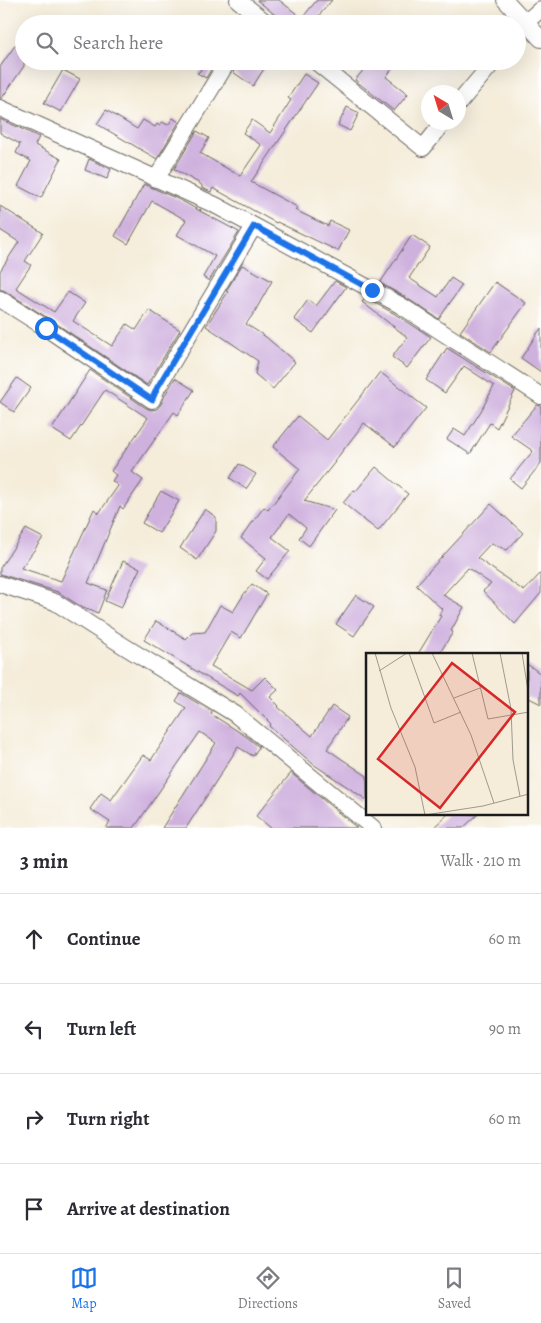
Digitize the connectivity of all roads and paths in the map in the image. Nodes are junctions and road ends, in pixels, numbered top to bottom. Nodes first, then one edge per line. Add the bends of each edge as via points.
1 (238, 0) edge
2 (505, 0) edge
3 (541, 9) edge
4 (253, 15) edge
5 (514, 15) edge
6 (526, 23) edge
7 (526, 30) edge
8 (541, 39) edge
9 (223, 70) edge
10 (326, 70) edge
11 (486, 70) edge
12 (466, 94) edge
13 (0, 108) edge
14 (438, 130) edge
15 (156, 179) junction
16 (254, 226) junction
17 (0, 299) edge
18 (541, 396) edge
19 (0, 584) edge
20 (373, 828) edge

1 - 4 street
2 - 5 street
3 - 6 street
7 - 8 street
9 - 15 street
10 - 14 street via 423,148
11 - 12 street
13 - 15 street
15 - 16 street
16 - 17 street via 152,400
16 - 18 street via 400,305
19 - 20 street via 55,602 234,714

